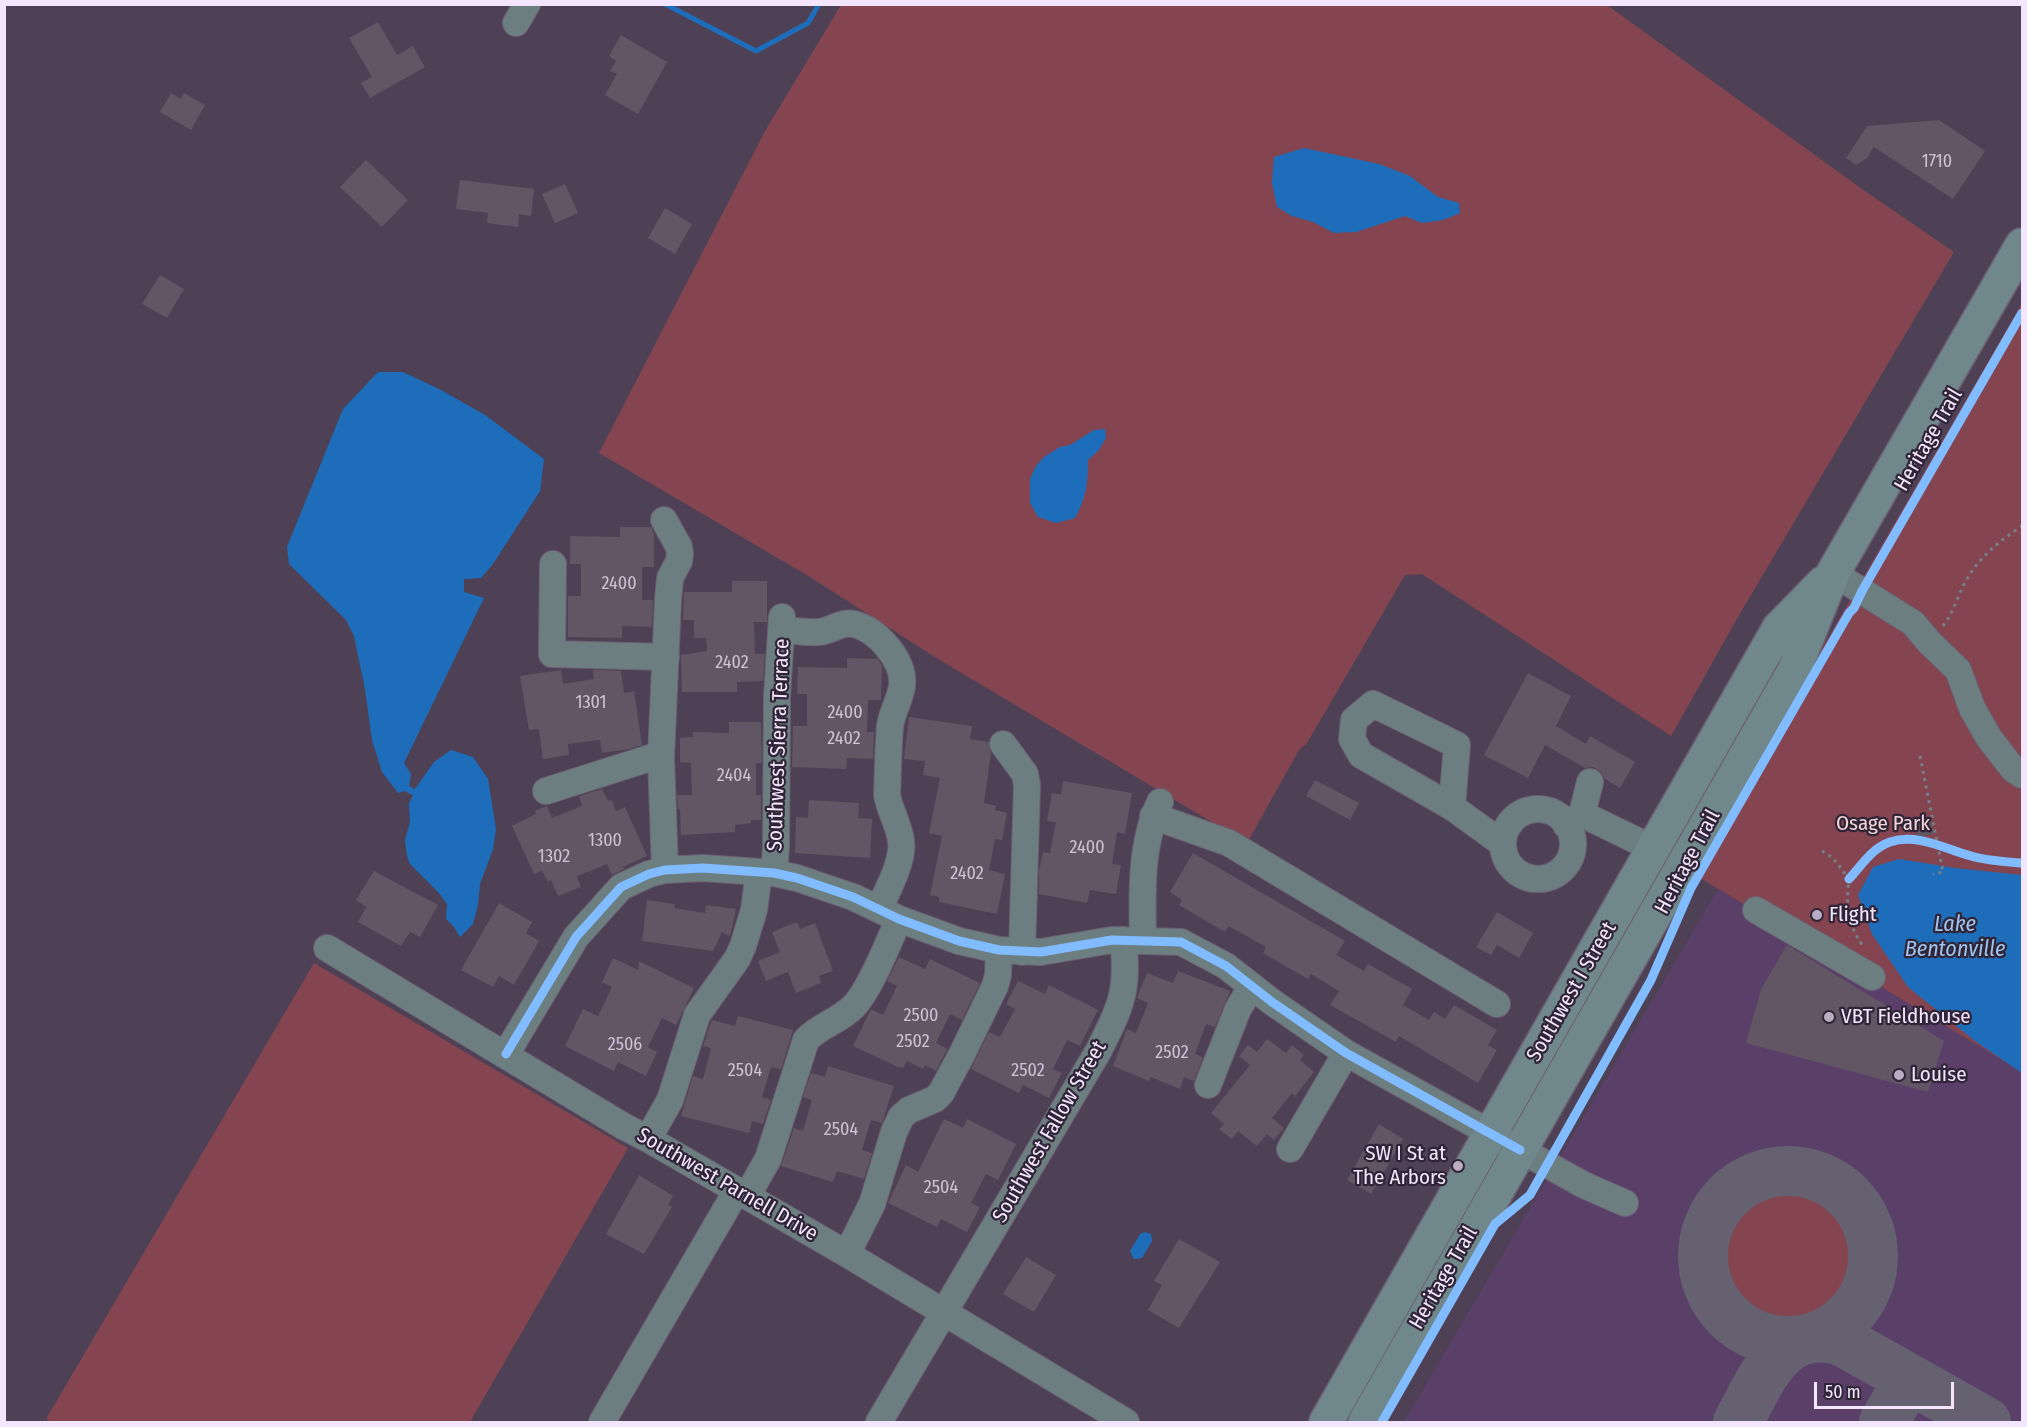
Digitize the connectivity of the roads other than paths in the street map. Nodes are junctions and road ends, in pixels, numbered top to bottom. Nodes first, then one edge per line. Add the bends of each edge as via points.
1 (2022, 245) edge
2 (664, 520) dead end
3 (553, 564) dead end
4 (1833, 573) junction
5 (666, 657) junction
6 (1003, 744) dead end
7 (661, 757) junction
8 (2022, 775) edge
9 (1590, 782) dead end
10 (546, 790) dead end
11 (1452, 807) junction
12 (1574, 820) junction
13 (1503, 844) junction
14 (1654, 849) junction
15 (665, 870) junction
16 (767, 873) junction
17 (1756, 910) dead end
18 (889, 914) junction
19 (1133, 940) junction
20 (327, 948) dead end
21 (1010, 951) junction
22 (1872, 977) dead end
23 (1252, 986) junction
24 (1497, 1004) dead end
25 (1346, 1053) junction
26 (506, 1054) junction
27 (1208, 1085) dead end
28 (1492, 1134) junction
29 (648, 1139) junction
30 (1290, 1149) dead end
31 (1520, 1150) junction
32 (742, 1193) junction
33 (1625, 1203) dead end
34 (847, 1254) junction
35 (943, 1313) junction
36 (602, 1422) edge
37 (879, 1422) edge
38 (1126, 1422) edge
39 (1326, 1422) edge
40 (1365, 1422) edge

1 - 4 main road, Southwest I Street
2 - 5 street via 680,554 670,578
3 - 5 street via 552,654
4 - 8 street via 1913,623 1958,670 1972,708 1989,738
4 - 14 main road, Southwest I Street via 1779,628
4 - 31 main road, Southwest I Street via 1794,671
5 - 7 street
6 - 21 street via 1025,774 1027,786
7 - 10 street
7 - 15 street
9 - 12 street
11 - 11 street via 1457,745 1373,704 1354,720 1352,739 1361,755
11 - 13 street
12 - 13 street via 1530,810 1510,822
12 - 13 street via 1572,852 1560,871 1550,877 1528,878 1518,873 1504,855
12 - 14 street
14 - 28 main road, Southwest I Street
15 - 16 street via 703,868
15 - 26 street via 621,887 576,937
16 - 18 street via 797,878
16 - 18 street, Southwest Sierra Terrace via 776,847 777,696 782,623 819,632 855,624 881,640 900,668 902,684 891,722 887,795 902,844
16 - 29 street, Southwest Sierra Terrace via 743,946 698,1015 670,1100
17 - 22 street
18 - 21 street via 959,941
18 - 32 street via 867,987 846,1013 806,1040 768,1159
19 - 21 street via 1041,952
19 - 23 street via 1181,942 1226,966
19 - 24 street, Southwest Fallow Street via 1149,830 1157,809 1229,843
19 - 35 street, Southwest Fallow Street via 1113,1023
20 - 26 street, Southwest Parnell Drive
21 - 34 street via 941,1093 901,1117 872,1204
23 - 25 street
23 - 27 street via 1238,1009
25 - 28 street
25 - 30 street
26 - 29 street, Southwest Parnell Drive
28 - 31 street
28 - 39 main road, Southwest I Street
29 - 32 street, Southwest Parnell Drive
31 - 33 street
31 - 40 main road, Southwest I Street
32 - 34 street, Southwest Parnell Drive
32 - 36 street
34 - 35 street, Southwest Parnell Drive
35 - 37 street, Southwest Fallow Street
35 - 38 street, Southwest Parnell Drive

